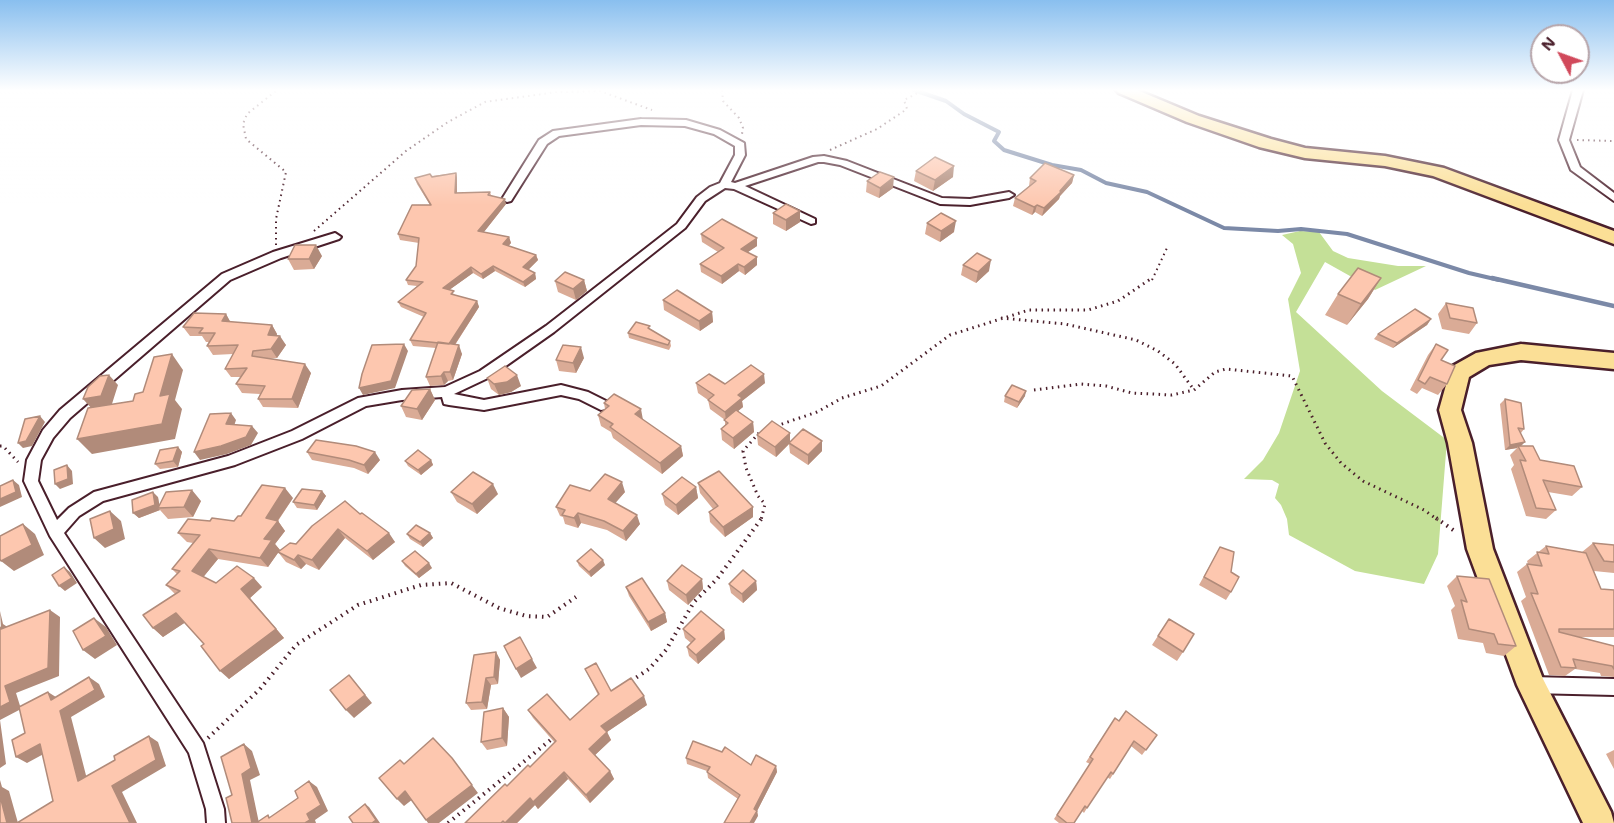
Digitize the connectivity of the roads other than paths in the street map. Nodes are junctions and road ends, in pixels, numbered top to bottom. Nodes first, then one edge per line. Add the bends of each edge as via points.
1 (591, 128) edge
2 (705, 128) edge
3 (1221, 128) edge
4 (1567, 128) edge
5 (730, 185) junction
6 (1009, 195) dead end
7 (1614, 198) edge
8 (507, 199) edge
9 (811, 221) dead end
10 (335, 237) dead end
11 (1614, 238) edge
12 (1614, 361) edge
13 (447, 392) junction
14 (601, 405) dead end
15 (55, 532) junction
16 (1531, 685) junction
17 (1614, 687) edge
18 (216, 823) edge
19 (1600, 823) edge

1 - 8 street via 556,133 543,142
2 - 5 street via 740,145
3 - 11 main road via 1305,153 1385,160 1438,172
4 - 7 street via 1564,140 1575,168
5 - 6 street via 817,159 843,163 940,201 970,202
5 - 9 street
5 - 13 street via 700,199 681,226 550,329 485,374
10 - 15 street via 276,255 226,277 66,414 48,434 34,460 31,481
12 - 16 main road via 1521,352 1484,358 1459,373 1450,410 1480,549
13 - 14 street via 449,400 484,405 561,390 583,395
13 - 15 street via 363,402 297,435 230,461 99,496 74,512
15 - 18 street via 197,749
16 - 17 street
16 - 19 main road

